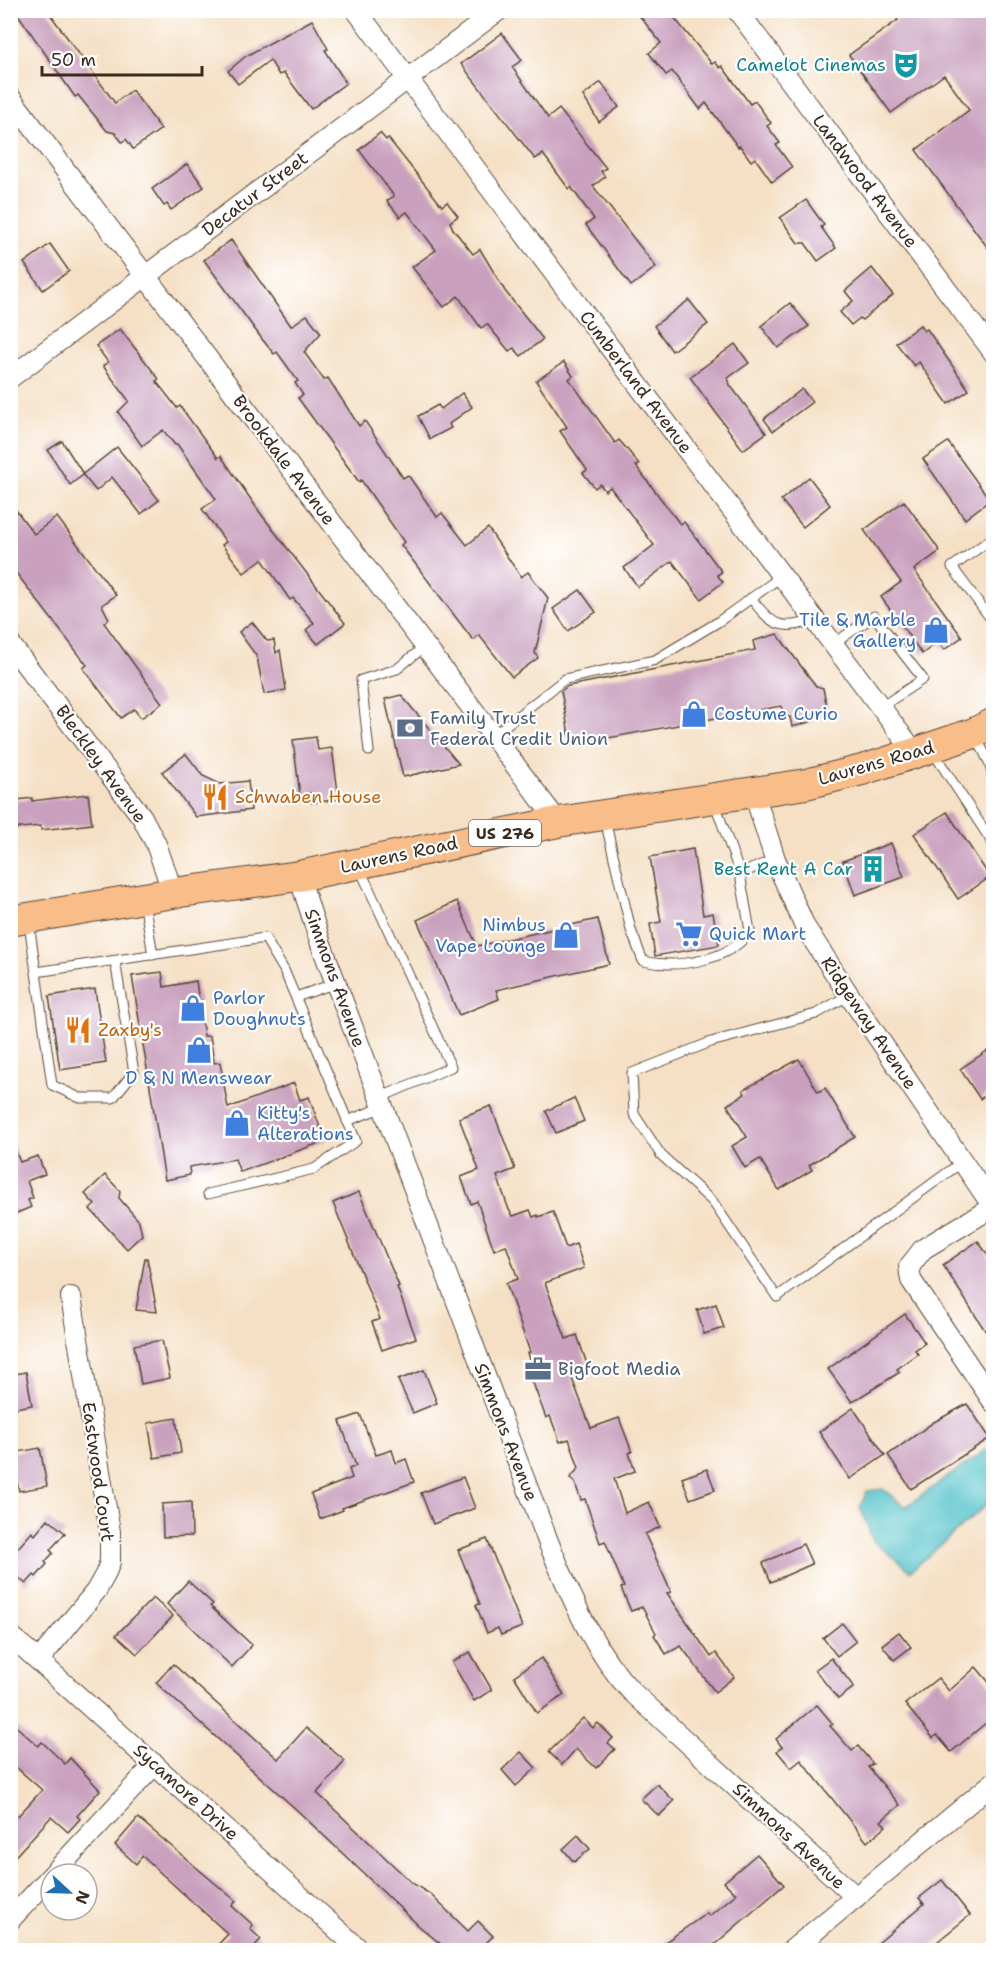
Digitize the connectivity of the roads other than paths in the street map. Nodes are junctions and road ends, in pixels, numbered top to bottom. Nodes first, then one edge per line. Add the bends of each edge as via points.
1 (356, 10) edge
2 (499, 10) edge
3 (737, 10) edge
4 (408, 80) junction
5 (10, 97) edge
6 (146, 276) junction
7 (993, 353) edge
8 (10, 378) edge
9 (993, 537) edge
10 (782, 576) junction
11 (751, 598) junction
12 (814, 620) junction
13 (993, 623) edge
14 (10, 644) edge
15 (833, 644) junction
16 (424, 647) junction
17 (881, 707) junction
18 (984, 728) edge
19 (492, 736) junction
20 (922, 750) junction
21 (369, 751) dead end
22 (991, 762) edge
23 (993, 782) edge
24 (754, 793) junction
25 (713, 799) junction
26 (604, 815) junction
27 (558, 822) junction
28 (993, 845) edge
29 (775, 860) junction
30 (358, 864) junction
31 (740, 874) junction
32 (299, 876) junction
33 (173, 893) junction
34 (143, 898) junction
35 (20, 919) edge
36 (153, 955) junction
37 (115, 961) junction
38 (36, 972) junction
39 (336, 983) junction
40 (849, 995) junction
41 (296, 997) junction
42 (381, 1102) junction
43 (347, 1121) junction
44 (962, 1162) junction
45 (208, 1194) dead end
46 (993, 1207) edge
47 (71, 1297) dead end
48 (993, 1403) edge
49 (10, 1635) edge
50 (39, 1660) junction
51 (155, 1764) junction
52 (993, 1782) edge
53 (64, 1862) edge
54 (39, 1889) edge
55 (856, 1897) junction
56 (10, 1920) edge
57 (360, 1950) edge
58 (792, 1950) edge

1 - 4 street, Cumberland Avenue
2 - 4 street, Decatur Street
3 - 7 street, Landwood Avenue
4 - 6 street, Decatur Street
4 - 10 street, Cumberland Avenue
5 - 6 street, Brookdale Avenue
6 - 8 street, Decatur Street
6 - 16 street, Brookdale Avenue
9 - 13 lane via 952,567
10 - 11 lane
10 - 12 street, Cumberland Avenue
11 - 12 lane via 765,617 776,624 794,627
11 - 19 lane via 655,660 565,679
12 - 15 street, Cumberland Avenue
14 - 33 street, Bleckley Avenue via 142,817
15 - 17 street, Cumberland Avenue
15 - 17 lane via 874,616 923,678
16 - 19 street, Brookdale Avenue
16 - 21 lane via 396,669 361,680
17 - 20 street, Cumberland Avenue
18 - 20 main road, Laurens Road / US 276
18 - 22 lane
19 - 27 street, Brookdale Avenue
20 - 24 main road, Laurens Road / US 276 via 841,776
20 - 28 lane
22 - 23 lane
24 - 25 main road, Laurens Road / US 276
24 - 29 street, Ridgeway Avenue
25 - 26 main road, Laurens Road / US 276
25 - 31 lane
26 - 27 main road, Laurens Road / US 276
26 - 31 lane via 631,930 644,961 660,965 721,956 741,944 750,931
27 - 30 main road, Laurens Road / US 276
29 - 31 lane
29 - 40 street, Ridgeway Avenue via 805,927
30 - 32 main road, Laurens Road / US 276
30 - 42 lane via 451,1067
32 - 33 main road, Laurens Road / US 276
32 - 39 street, Simmons Avenue
33 - 34 main road, Laurens Road / US 276
34 - 35 main road, Laurens Road / US 276
34 - 36 lane
35 - 38 lane
36 - 37 lane
36 - 41 lane via 265,938
37 - 38 lane
37 - 38 lane via 134,1072 113,1098 80,1098 52,1085
39 - 41 lane
39 - 42 street, Simmons Avenue
40 - 44 street, Ridgeway Avenue
40 - 44 lane via 816,1014 711,1042 632,1073 634,1114 661,1155 713,1202 777,1297
41 - 43 lane
42 - 43 lane
42 - 55 street, Simmons Avenue via 549,1544 600,1653 631,1690
43 - 45 lane via 356,1141 314,1169
44 - 46 street, Ridgeway Avenue
46 - 48 street via 923,1249 909,1267 911,1280
47 - 50 street, Eastwood Court via 110,1532 110,1562 96,1591
49 - 50 street, Sycamore Drive
50 - 51 street, Sycamore Drive
51 - 53 street
51 - 57 street, Sycamore Drive
52 - 55 street
54 - 56 street
55 - 58 street

